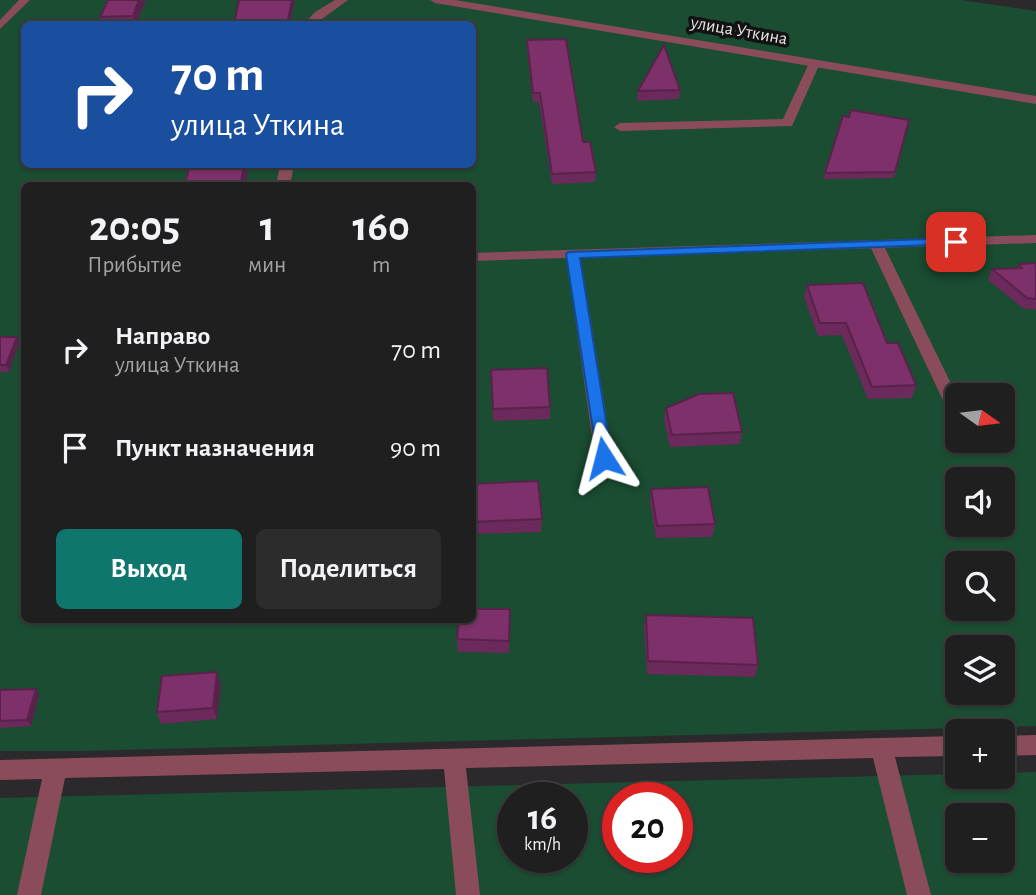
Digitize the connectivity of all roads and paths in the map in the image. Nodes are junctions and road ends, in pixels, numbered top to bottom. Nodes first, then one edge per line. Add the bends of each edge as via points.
1 (25, 0) edge
2 (343, 0) edge
3 (435, 0) edge
4 (312, 21) edge
5 (0, 26) edge
6 (814, 63) junction
7 (1036, 100) edge
8 (620, 127) dead end
9 (1036, 239) edge
10 (876, 244) junction
11 (573, 254) junction
12 (476, 257) edge
13 (945, 388) edge
14 (604, 458) dead end
15 (1036, 745) edge
16 (945, 746) edge
17 (1015, 746) edge
18 (882, 748) junction
19 (454, 758) junction
20 (56, 768) junction
21 (0, 769) edge
22 (29, 895) edge
23 (468, 895) edge
24 (919, 895) edge

1 - 5 street
2 - 4 street
3 - 6 street, улица Уткина
6 - 7 street, улица Уткина
6 - 8 street via 788,123
9 - 10 street
10 - 11 street
10 - 13 street
11 - 12 street
11 - 14 street
15 - 17 street
16 - 18 street
18 - 19 street
18 - 24 street
19 - 20 street
19 - 23 street
20 - 21 street
20 - 22 street

